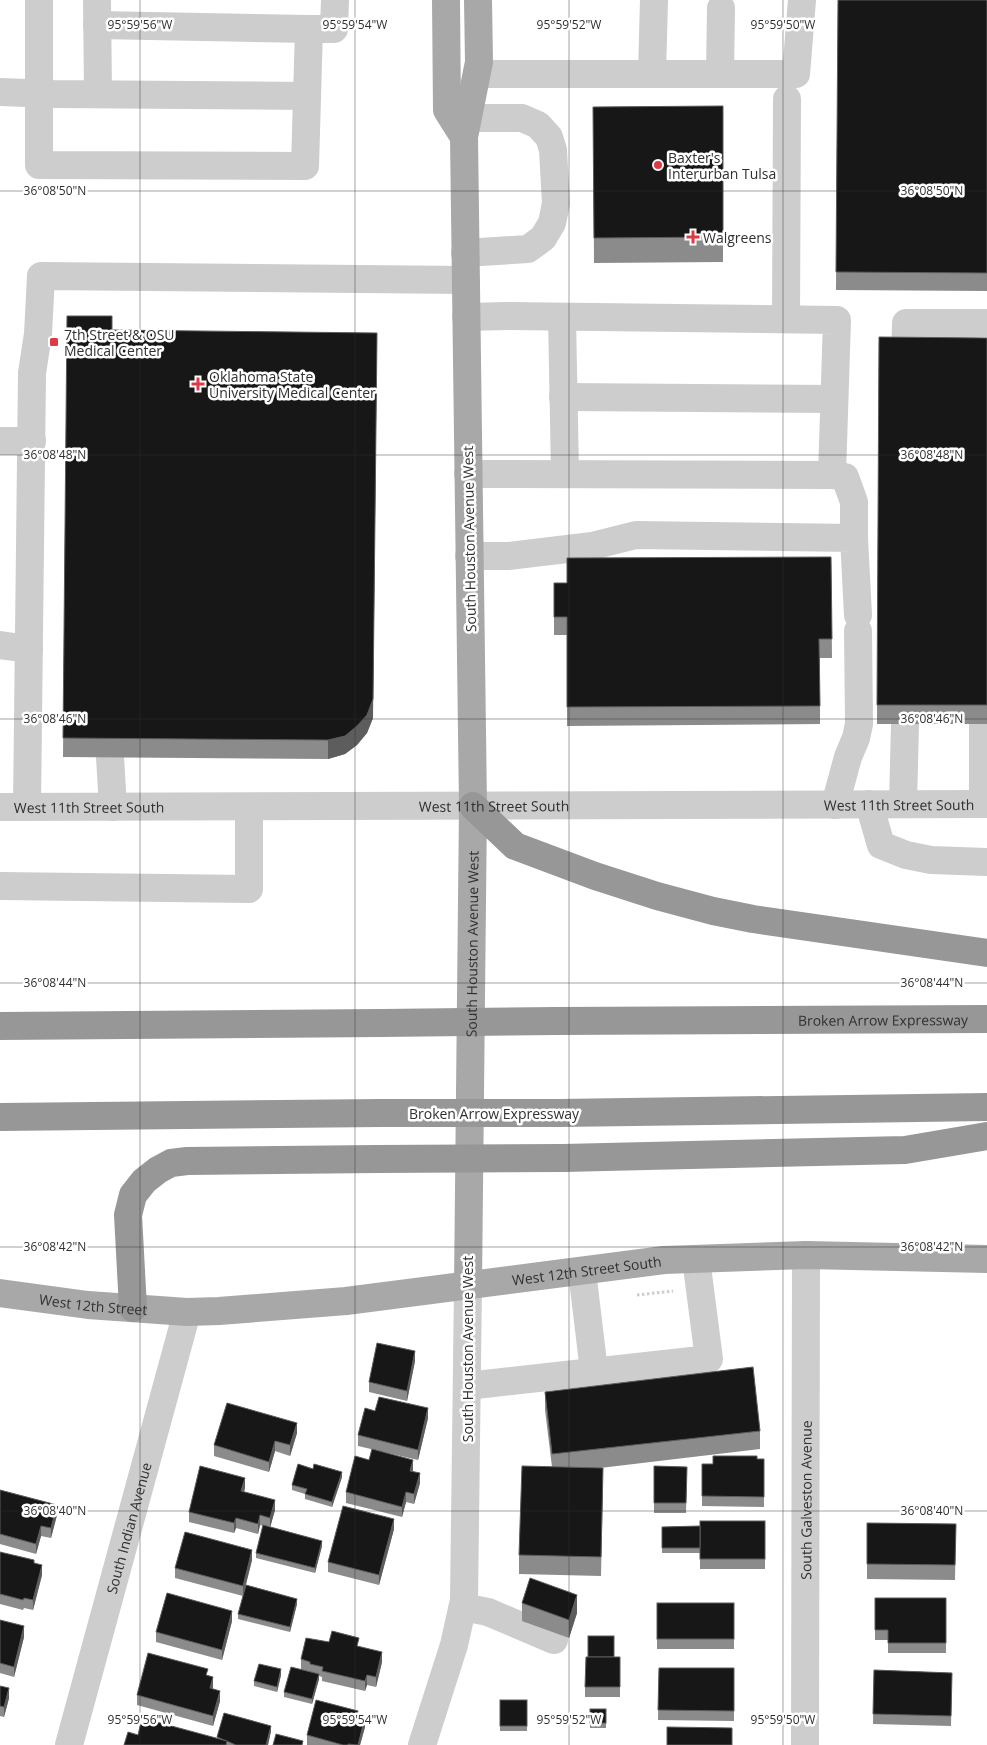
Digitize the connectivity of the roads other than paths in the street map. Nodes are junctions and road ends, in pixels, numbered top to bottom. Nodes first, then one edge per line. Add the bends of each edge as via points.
1 (40, 0) edge
2 (335, 0) edge
3 (446, 0) edge
4 (478, 0) edge
5 (654, 0) edge
6 (802, 0) edge
7 (721, 8) dead end
8 (97, 13) edge
9 (309, 29) junction
10 (477, 74) junction
11 (652, 74) junction
12 (720, 74) junction
13 (0, 92) edge
14 (39, 94) junction
15 (98, 94) junction
16 (307, 96) junction
17 (787, 98) dead end
18 (466, 128) junction
19 (465, 253) junction
20 (466, 280) junction
21 (466, 317) junction
22 (562, 317) junction
23 (786, 320) junction
24 (987, 323) edge
25 (905, 356) edge
26 (563, 397) junction
27 (834, 399) junction
28 (0, 441) edge
29 (32, 441) junction
30 (565, 473) junction
31 (468, 474) junction
32 (832, 475) junction
33 (854, 538) junction
34 (470, 556) junction
35 (0, 645) edge
36 (29, 649) junction
37 (904, 724) edge
38 (983, 724) edge
39 (110, 757) edge
40 (869, 804) junction
41 (903, 804) junction
42 (985, 804) edge
43 (835, 805) junction
44 (473, 806) junction
45 (0, 807) edge
46 (28, 807) junction
47 (113, 807) junction
48 (250, 807) junction
49 (987, 862) edge
50 (0, 886) edge
51 (987, 953) edge
52 (987, 1019) edge
53 (0, 1026) edge
54 (987, 1107) edge
55 (0, 1117) edge
56 (987, 1136) edge
57 (806, 1255) junction
58 (696, 1259) junction
59 (987, 1259) edge
60 (582, 1271) junction
61 (468, 1285) junction
62 (0, 1293) edge
63 (134, 1308) junction
64 (187, 1312) junction
65 (594, 1371) junction
66 (467, 1386) junction
67 (463, 1607) junction
68 (554, 1640) edge
69 (69, 1745) edge
70 (422, 1745) edge
71 (806, 1745) edge

1 - 14 street
2 - 9 street via 334,29
3 - 18 main road via 447,110
4 - 10 main road, South Houston Avenue West
5 - 11 street
6 - 12 street via 796,74
7 - 12 street
8 - 9 street
8 - 15 street
9 - 16 street
10 - 11 street
10 - 18 main road, South Houston Avenue West
11 - 12 street
13 - 14 street
14 - 15 street
14 - 16 street via 39,165 305,166
15 - 16 street
17 - 23 street
18 - 19 main road, South Houston Avenue West
18 - 19 street via 522,118 538,125 549,136 554,150 556,203 552,223 544,238 528,249
19 - 20 main road, South Houston Avenue West
20 - 21 main road, South Houston Avenue West
20 - 29 street via 41,276 32,373
21 - 22 street
21 - 31 main road, South Houston Avenue West
22 - 23 street
22 - 26 street
23 - 27 street via 837,320
24 - 25 street via 906,323
26 - 27 street
26 - 30 street
27 - 32 street
28 - 29 street
29 - 36 street
30 - 31 street
30 - 32 street
31 - 34 main road, South Houston Avenue West
32 - 33 street via 845,477 854,502
33 - 34 street via 636,535 592,546 508,556
33 - 43 street via 859,724
34 - 44 main road, South Houston Avenue West
35 - 36 street
36 - 46 street
37 - 41 street
38 - 42 street
39 - 47 street
40 - 41 street, West 11th Street South
40 - 43 street, West 11th Street South
40 - 49 street via 881,845 931,860
41 - 42 street, West 11th Street South
43 - 44 street, West 11th Street South
44 - 48 street, West 11th Street South
44 - 51 highway via 515,846 657,896 753,919
44 - 61 main road, South Houston Avenue West
45 - 46 street, West 11th Street South
46 - 47 street, West 11th Street South
47 - 48 street, West 11th Street South
48 - 50 street via 249,889
52 - 53 highway, Broken Arrow Expressway, bridge
54 - 55 highway, Broken Arrow Expressway, bridge
56 - 63 highway, bridge via 905,1150 171,1163 144,1181 134,1195 128,1215
57 - 58 main road, West 12th Street South
57 - 59 main road, West 12th Street South
57 - 71 street, South Galveston Avenue
58 - 60 main road, West 12th Street South
58 - 65 street via 709,1359
60 - 61 main road, West 12th Street South
60 - 65 street
61 - 64 main road, West 12th Street South via 346,1301
61 - 66 street, South Houston Avenue West
62 - 63 main road, West 12th Street
63 - 64 main road, West 12th Street
64 - 69 street, South Indian Avenue
65 - 66 street
66 - 67 street, South Houston Avenue West
67 - 68 street via 488,1612
67 - 70 street, South Houston Avenue West

